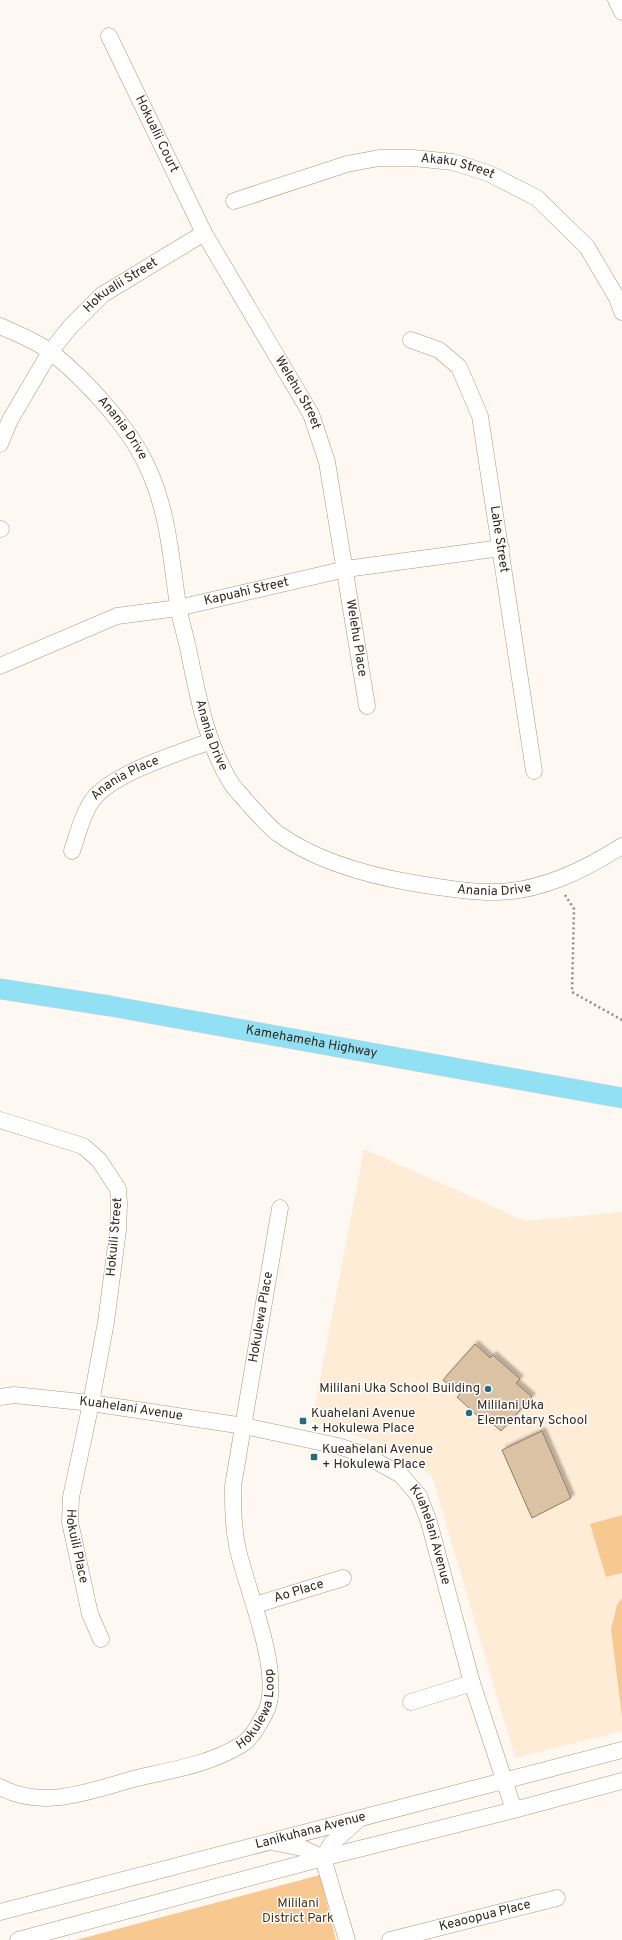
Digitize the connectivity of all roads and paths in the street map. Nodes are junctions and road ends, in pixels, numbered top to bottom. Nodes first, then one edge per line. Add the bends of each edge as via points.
1 (616, 0) edge
2 (622, 12) edge
3 (109, 36) dead end
4 (234, 201) dead end
5 (204, 233) junction
6 (622, 312) edge
7 (0, 326) edge
8 (411, 340) dead end
9 (50, 352) junction
10 (0, 444) edge
11 (501, 548) junction
12 (346, 569) junction
13 (178, 608) junction
14 (0, 666) edge
15 (367, 706) dead end
16 (211, 741) junction
17 (534, 771) dead end
18 (622, 846) edge
19 (72, 851) dead end
20 (565, 895) dead end
21 (0, 989) edge
22 (622, 1020) edge
23 (622, 1098) edge
24 (0, 1120) edge
25 (280, 1208) dead end
26 (0, 1398) edge
27 (91, 1403) junction
28 (244, 1426) junction
29 (343, 1578) dead end
30 (255, 1605) junction
31 (101, 1639) dead end
32 (472, 1683) junction
33 (411, 1702) dead end
34 (622, 1750) edge
35 (622, 1781) edge
36 (503, 1782) junction
37 (0, 1787) edge
38 (514, 1810) junction
39 (360, 1818) junction
40 (271, 1842) junction
41 (323, 1858) junction
42 (557, 1898) dead end
43 (0, 1912) edge
44 (18, 1940) edge
45 (347, 1940) edge
46 (390, 1940) edge

1 - 2 street
3 - 5 street, Hokualii Court
4 - 6 street, Akaku Street via 347,164 413,158 453,162 488,173 536,198 587,247 617,298
5 - 9 street, Hokualii Street via 102,295 71,326
5 - 12 street, Welehu Street via 311,414 327,462
7 - 9 street, Anania Drive
8 - 11 street, Lahe Street via 439,350 459,367 471,392 480,416
9 - 10 street, Hokualii Street via 10,420
9 - 13 street, Anania Drive via 112,413 146,462 166,517
11 - 12 street, Kapuahi Street
11 - 17 street, Lahe Street
12 - 13 street, Kapuahi Street
12 - 15 street, Welehu Place
13 - 14 street, Kapuahi Street via 117,616
13 - 16 street, Anania Drive via 196,692
16 - 18 street, Anania Drive via 231,784 276,832 337,864 397,880 447,889 485,892 526,889 554,881 594,864
16 - 19 street, Anania Place via 141,768 118,780 95,797 85,815
20 - 22 path via 574,909 572,992
21 - 23 main road, Kamehameha Highway via 110,1006
24 - 27 street, Hokuili Street via 83,1146 99,1160 118,1189 118,1230 106,1322
25 - 28 street, Hokulewa Place
26 - 27 street, Kuahelani Avenue via 14,1395
27 - 28 street, Kuahelani Avenue
27 - 31 street, Hokuili Place via 71,1498 70,1522 90,1614
28 - 30 street, Hokulewa Loop via 233,1486 233,1519 238,1550
28 - 32 street, Kuahelani Avenue via 364,1454 401,1475 418,1496 429,1522
29 - 30 street, Ao Place
30 - 37 street, Hokulewa Loop via 271,1687 268,1706 256,1730 242,1744 217,1757 188,1766 57,1799 32,1798 11,1793
32 - 33 street
32 - 36 street, Kuahelani Avenue
34 - 36 street, Lanikuhana Avenue
35 - 38 street
36 - 38 street, Kuahelani Avenue
36 - 39 street, Lanikuhana Avenue
38 - 41 street
39 - 40 street, Lanikuhana Avenue
39 - 41 street via 331,1844
40 - 41 street via 302,1848
40 - 43 street, Lanikuhana Avenue
41 - 44 street
41 - 45 street
42 - 46 street, Keaoopua Place

